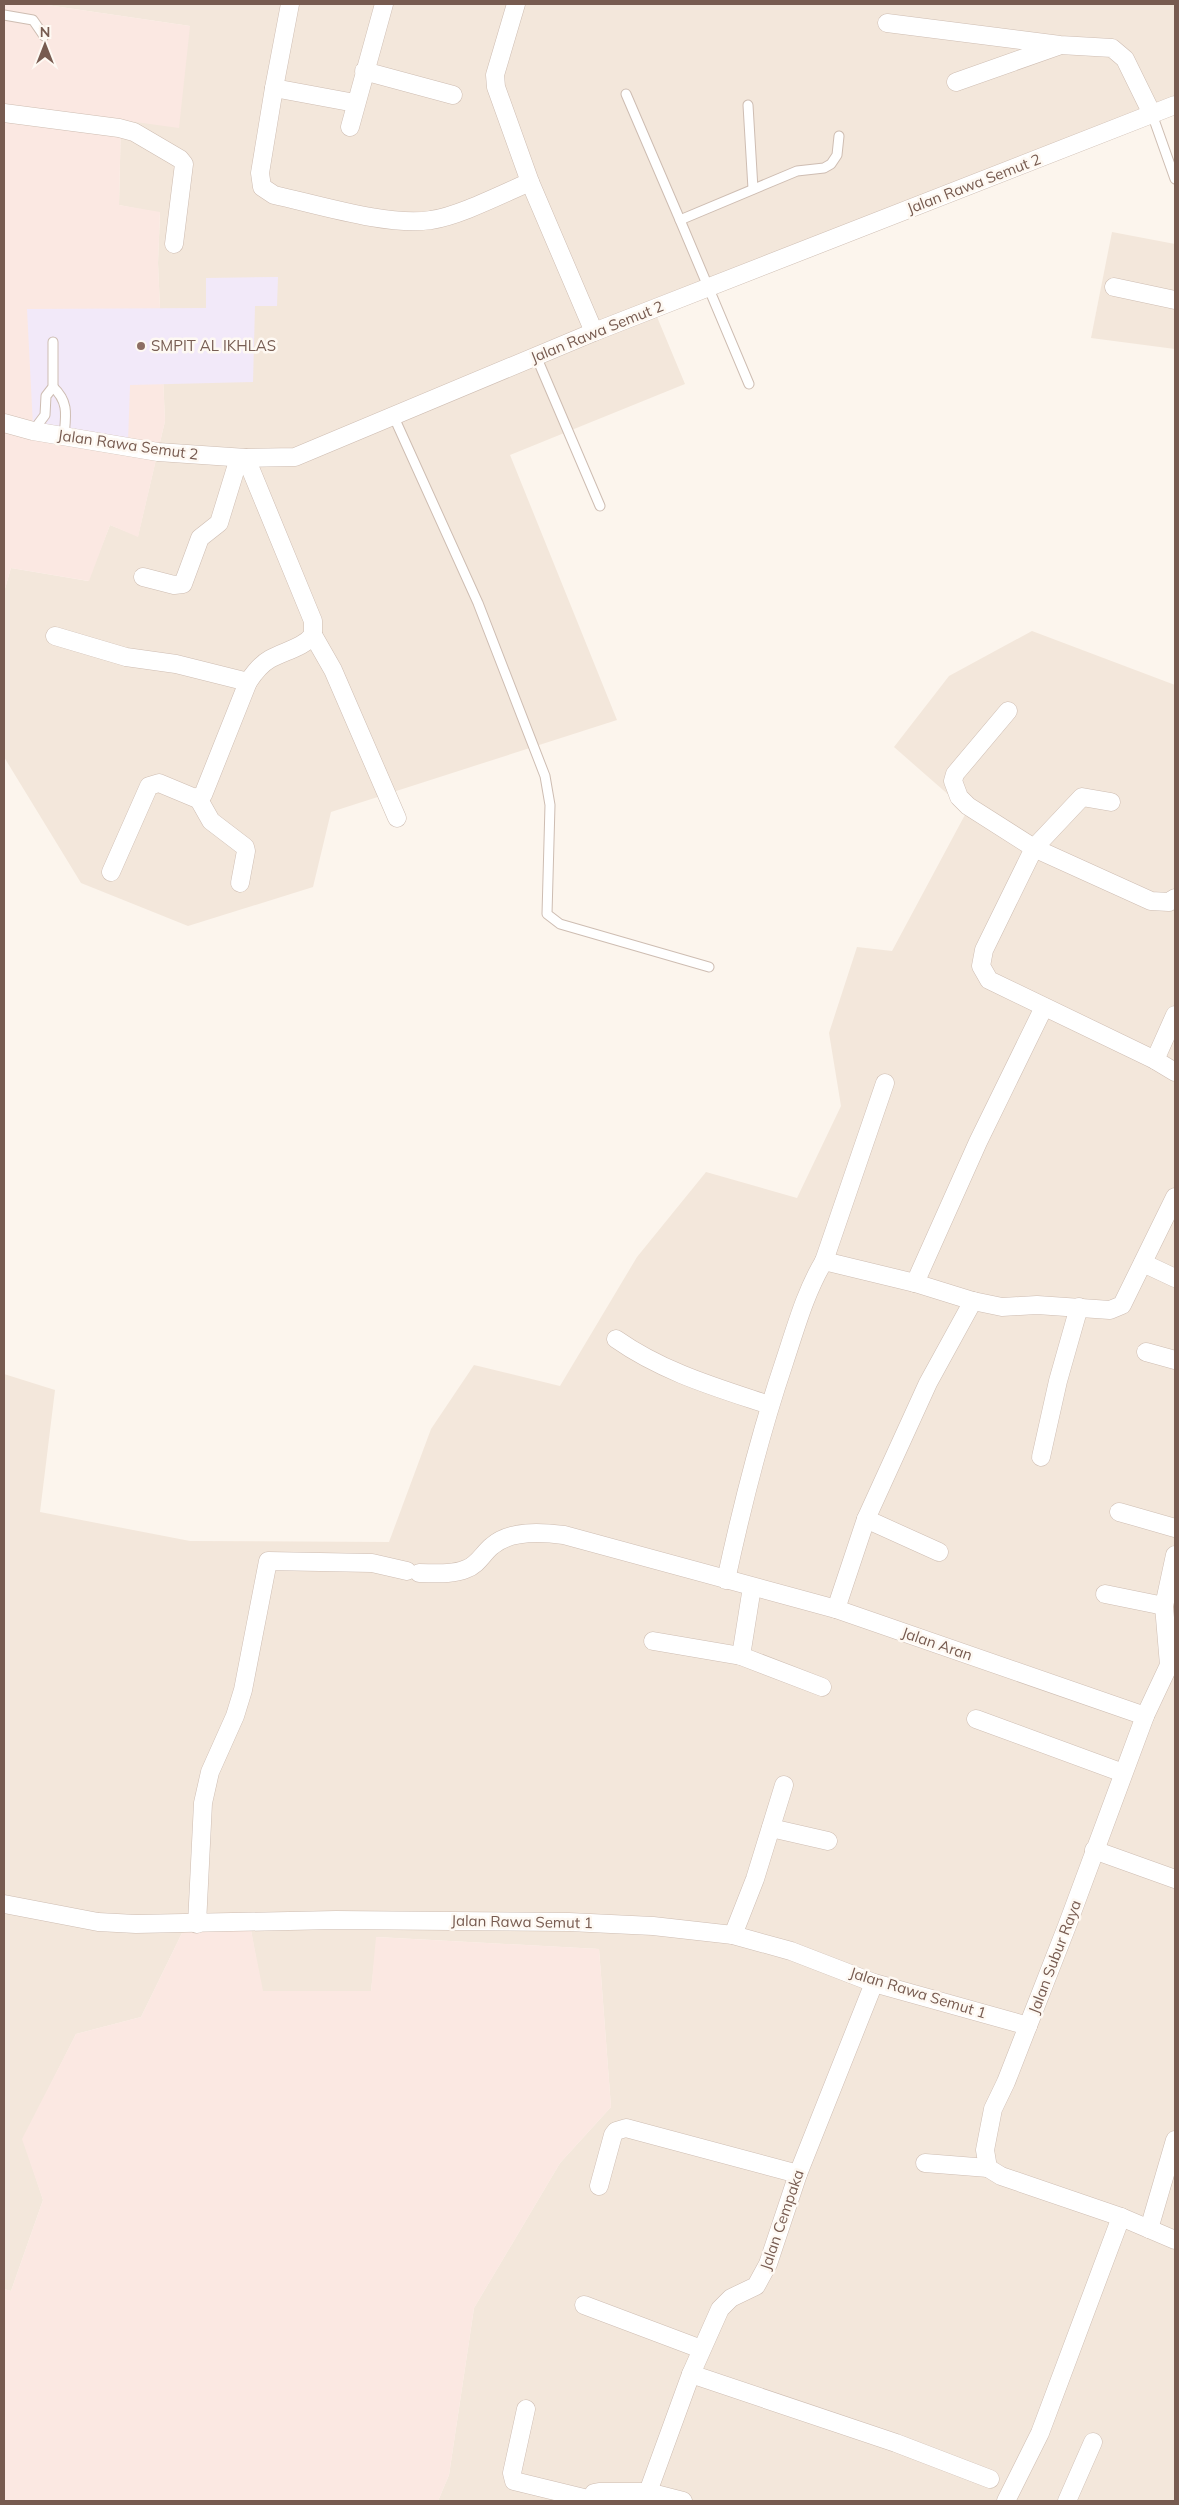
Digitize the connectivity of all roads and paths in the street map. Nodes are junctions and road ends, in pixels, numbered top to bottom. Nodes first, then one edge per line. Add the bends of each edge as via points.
1 (290, 4) edge
2 (384, 4) edge
3 (516, 4) edge
4 (4, 16) edge
5 (887, 23) dead end
6 (44, 36) dead end
7 (1060, 45) junction
8 (364, 71) junction
9 (956, 82) dead end
10 (274, 88) junction
11 (626, 94) dead end
12 (454, 95) dead end
13 (355, 103) junction
14 (748, 105) dead end
15 (1175, 105) edge
16 (4, 112) edge
17 (1152, 114) junction
18 (350, 127) dead end
19 (839, 136) dead end
20 (1175, 179) edge
21 (530, 182) junction
22 (753, 189) junction
23 (680, 220) junction
24 (174, 244) dead end
25 (1114, 287) dead end
26 (708, 288) junction
27 (1175, 300) edge
28 (594, 332) junction
29 (53, 342) dead end
30 (536, 356) junction
31 (749, 384) dead end
32 (54, 387) junction
33 (393, 415) junction
34 (4, 423) edge
35 (33, 431) junction
36 (64, 436) junction
37 (243, 458) junction
38 (600, 506) dead end
39 (143, 577) dead end
40 (313, 635) junction
41 (55, 636) dead end
42 (248, 682) junction
43 (1008, 711) dead end
44 (198, 798) junction
45 (1111, 802) dead end
46 (397, 818) dead end
47 (1034, 848) junction
48 (111, 872) dead end
49 (240, 883) dead end
50 (1175, 898) edge
51 (709, 967) dead end
52 (1044, 1007) junction
53 (1175, 1015) edge
54 (1155, 1060) junction
55 (1175, 1072) edge
56 (886, 1083) dead end
57 (1175, 1197) edge
58 (824, 1260) junction
59 (1143, 1263) junction
60 (1175, 1278) edge
61 (915, 1283) junction
62 (973, 1301) junction
63 (1079, 1307) junction
64 (616, 1340) dead end
65 (1146, 1352) dead end
66 (1175, 1360) edge
67 (769, 1405) junction
68 (1041, 1457) dead end
69 (1119, 1512) dead end
70 (866, 1519) junction
71 (1175, 1528) edge
72 (939, 1552) dead end
73 (1174, 1562) edge
74 (726, 1580) junction
75 (752, 1587) junction
76 (1105, 1594) dead end
77 (1164, 1606) junction
78 (836, 1609) junction
79 (652, 1641) dead end
80 (741, 1656) junction
81 (1172, 1666) edge
82 (822, 1687) dead end
83 (1145, 1716) junction
84 (976, 1719) dead end
85 (1123, 1773) junction
86 (784, 1785) dead end
87 (771, 1828) junction
88 (828, 1841) dead end
89 (1094, 1850) junction
90 (1175, 1879) edge
91 (4, 1904) edge
92 (197, 1924) junction
93 (733, 1935) junction
94 (874, 1983) junction
95 (1028, 2026) junction
96 (1175, 2140) edge
97 (925, 2164) dead end
98 (988, 2168) junction
99 (798, 2174) junction
100 (599, 2186) dead end
101 (1121, 2217) junction
102 (1149, 2229) junction
103 (1175, 2240) edge
104 (584, 2305) dead end
105 (701, 2349) junction
106 (691, 2374) junction
107 (526, 2409) dead end
108 (1093, 2442) dead end
109 (990, 2479) dead end
110 (648, 2492) junction
111 (592, 2500) edge
112 (683, 2501) edge
113 (1006, 2501) edge
114 (1067, 2501) edge

1 - 10 street
2 - 8 street
3 - 21 street via 495,81
4 - 6 lane via 33,20
5 - 7 street
7 - 9 street
7 - 17 street via 1112,48 1119,52
8 - 12 street
8 - 13 street
10 - 13 street
10 - 21 street via 260,173 262,187 274,195 401,222 431,220
11 - 23 lane
13 - 18 street
14 - 22 lane
15 - 17 street, Jalan Rawa Semut 2
16 - 24 street via 134,132 180,159 184,164
17 - 20 lane
17 - 26 street, Jalan Rawa Semut 2
19 - 22 lane via 837,155 831,164 824,168 797,171
21 - 28 street
22 - 23 lane
23 - 26 lane
25 - 27 street
26 - 28 street, Jalan Rawa Semut 2
26 - 31 lane
28 - 30 street, Jalan Rawa Semut 2
29 - 32 lane
30 - 33 street, Jalan Rawa Semut 2
30 - 38 lane
32 - 35 lane via 46,396 45,415
32 - 36 lane via 63,396 66,415
33 - 37 street, Jalan Rawa Semut 2 via 295,457
33 - 51 lane via 478,603 545,776 550,805 547,914 560,924
34 - 35 street, Jalan Rawa Semut 2
35 - 36 street, Jalan Rawa Semut 2
36 - 37 street, Jalan Rawa Semut 2 via 158,452
37 - 39 street via 219,523 200,538 183,584 174,585
37 - 40 street via 313,621
40 - 42 street via 306,642 269,659
40 - 46 street via 333,670
41 - 42 street via 126,657 176,664
42 - 44 street via 203,795
43 - 47 street via 955,774 954,787 968,806
44 - 48 street via 159,783 149,786
44 - 49 street via 211,821 245,847
45 - 47 street via 1082,798
47 - 50 street via 1151,900 1169,902
47 - 52 street via 988,941 981,966 989,980
52 - 54 street
52 - 61 street via 978,1142
53 - 54 street
54 - 55 street
56 - 58 street
57 - 59 street
58 - 61 street
58 - 67 street via 800,1312
59 - 60 street
59 - 63 street via 1122,1305 1117,1308
61 - 62 street
62 - 63 street via 1002,1307
62 - 70 street via 928,1383
63 - 68 street
64 - 67 street via 672,1372
65 - 66 street
67 - 74 street via 748,1478
69 - 71 street
70 - 72 street
70 - 78 street
73 - 77 street, Jalan Subur Raya
74 - 75 street, Jalan Aran
74 - 92 street, Jalan Aran via 578,1538 551,1534 508,1536 490,1547 465,1570 413,1572 372,1562 268,1561 243,1690 206,1784
75 - 78 street, Jalan Aran
75 - 80 street
76 - 77 street
77 - 81 street, Jalan Subur Raya
78 - 83 street, Jalan Aran
79 - 80 street
80 - 82 street
81 - 83 street, Jalan Subur Raya
83 - 85 street, Jalan Subur Raya
84 - 85 street
85 - 89 street, Jalan Subur Raya
86 - 87 street
87 - 88 street
87 - 93 street
89 - 90 street
89 - 95 street, Jalan Subur Raya
91 - 92 street, Jalan Rawa Semut 1 via 98,1922
92 - 93 street, Jalan Rawa Semut 1 via 336,1920 560,1922 653,1926
93 - 94 street, Jalan Rawa Semut 1 via 791,1951
94 - 95 street, Jalan Rawa Semut 1
94 - 99 street, Jalan Cempaka
95 - 98 street, Jalan Subur Raya via 993,2109 985,2150
96 - 102 street
97 - 98 street
98 - 101 street via 1001,2176
99 - 100 street via 626,2128 613,2135
99 - 105 street, Jalan Cempaka via 762,2278 752,2290 724,2302
101 - 102 street
101 - 113 street via 1040,2433
102 - 103 street
104 - 105 street
105 - 106 street, Jalan Cempaka
106 - 109 street via 896,2443
106 - 110 street, Jalan Cempaka
107 - 111 street via 512,2473 514,2481
108 - 114 street
110 - 111 street via 599,2492 594,2493
110 - 112 street

